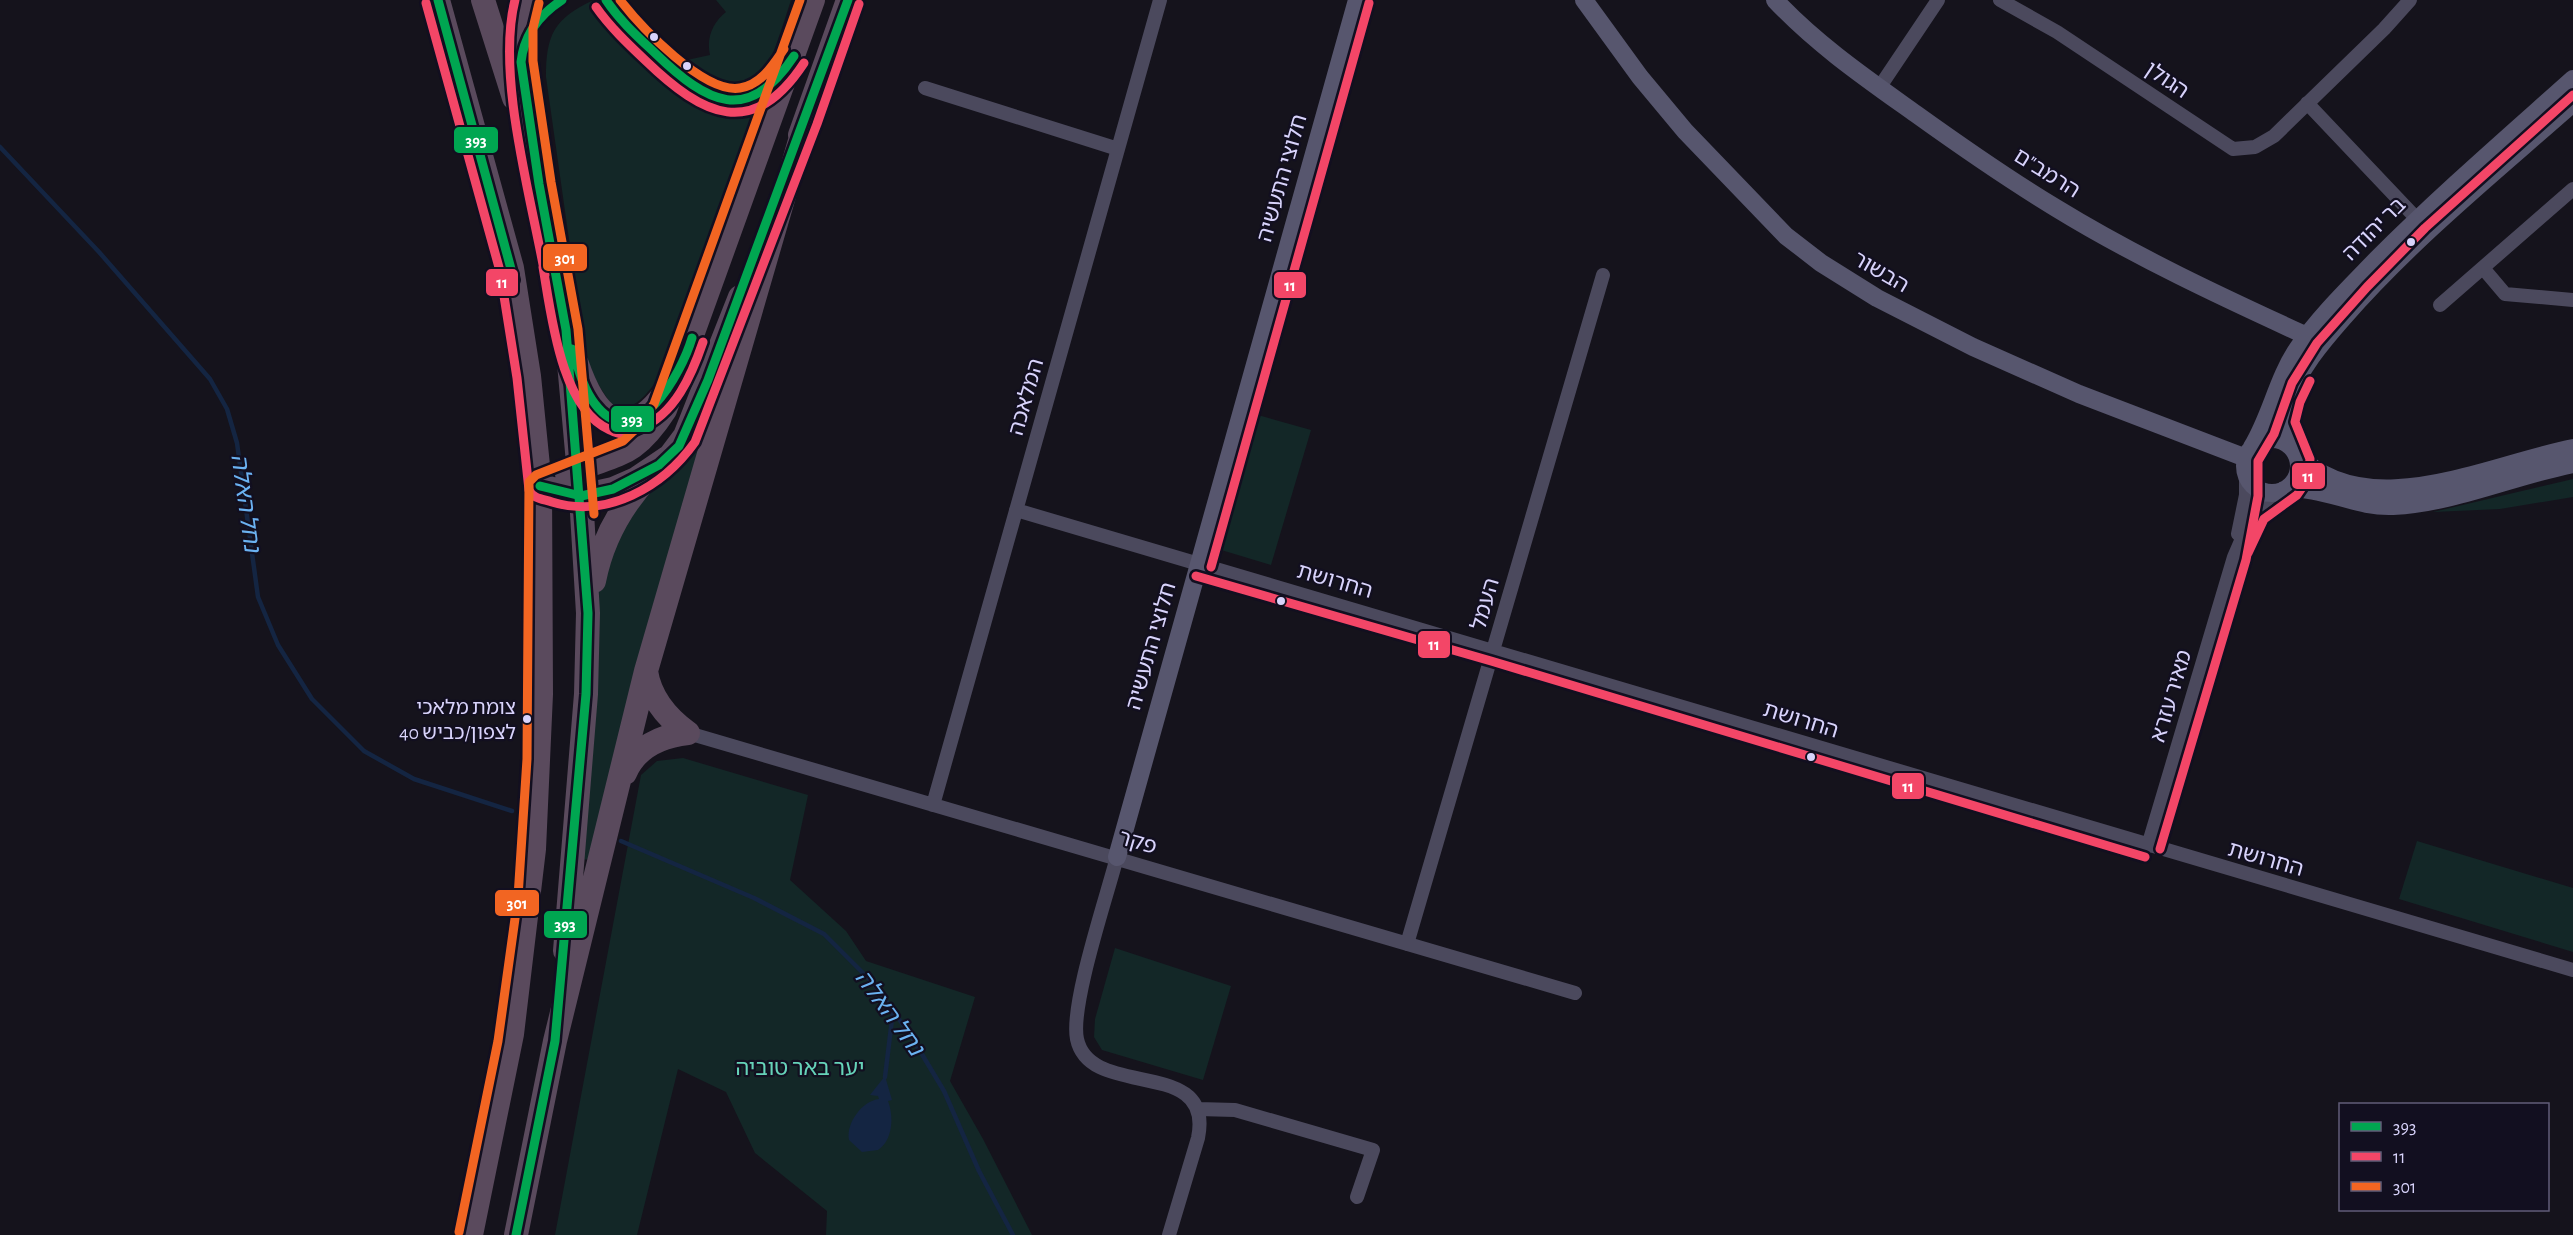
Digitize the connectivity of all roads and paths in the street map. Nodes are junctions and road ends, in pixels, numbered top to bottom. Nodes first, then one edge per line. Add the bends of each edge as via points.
1 (438, 0) edge
2 (483, 0) edge
3 (527, 0) edge
4 (813, 0) edge
5 (848, 0) edge
6 (1160, 0) edge
7 (1357, 0) edge
8 (1584, 0) edge
9 (1775, 0) edge
10 (1938, 0) edge
11 (2000, 0) edge
12 (2410, 0) edge
13 (2573, 79) edge
14 (925, 88) dead end
15 (1879, 88) junction
16 (2307, 103) junction
17 (2573, 103) edge
18 (806, 120) junction
19 (1118, 150) junction
20 (539, 184) junction
21 (2573, 189) edge
22 (2417, 219) junction
23 (2483, 268) junction
24 (1603, 275) dead end
25 (2573, 300) edge
26 (2440, 305) dead end
27 (566, 330) junction
28 (2312, 343) junction
29 (681, 370) junction
30 (2292, 448) junction
31 (2573, 448) edge
32 (2248, 460) junction
33 (2573, 464) edge
34 (659, 465) junction
35 (579, 468) junction
36 (540, 486) junction
37 (2279, 491) junction
38 (581, 496) junction
39 (1016, 510) junction
40 (2234, 557) junction
41 (1199, 564) junction
42 (588, 613) junction
43 (1494, 649) junction
44 (645, 671) junction
45 (688, 733) junction
46 (616, 791) junction
47 (933, 805) junction
48 (2148, 846) junction
49 (1117, 857) junction
50 (1407, 944) junction
51 (2573, 970) edge
52 (1575, 993) dead end
53 (555, 1041) junction
54 (1198, 1109) junction
55 (1357, 1197) dead end
56 (471, 1235) edge
57 (516, 1235) edge
58 (1169, 1235) edge

1 - 36 highway via 512,268 529,376
2 - 20 highway
3 - 20 highway via 521,27 521,62
4 - 29 highway
5 - 18 highway
6 - 19 street, המלאכה
7 - 41 street, חלוצי התעשיה
8 - 32 street, הבשור via 1685,131 1786,236 1821,263 1877,298 1973,347 2079,394
9 - 15 street, הרמב"ם
10 - 15 street
11 - 16 street, הגולן via 2056,32 2233,149 2255,147 2274,136
12 - 16 street, הגולן
13 - 22 street, בר יהודה
14 - 19 street
15 - 28 street, הרמב"ם via 2057,209
16 - 22 street
17 - 28 street, בר יהודה via 2429,230
18 - 34 highway via 685,436
18 - 44 highway
19 - 39 street, המלאכה
20 - 27 highway
21 - 23 street
22 - 28 street, בר יהודה via 2358,279
23 - 25 street via 2505,294
23 - 26 street
24 - 43 street, העמל
27 - 29 highway via 591,398 612,420 630,422 650,409
27 - 35 highway
28 - 30 street, בר יהודה via 2283,421
28 - 32 street, בר יהודה via 2281,378
29 - 35 highway via 665,410 639,442 618,457
30 - 31 street via 2323,474 2353,485 2391,489 2420,486
30 - 32 street via 2274,439 2258,442
30 - 37 street via 2298,469 2291,485
32 - 37 street via 2258,489
32 - 40 street, מאיר עזרא via 2246,495
33 - 37 street via 2406,505 2367,505 2299,487
34 - 38 highway via 614,489
34 - 42 highway via 623,507 607,534
35 - 36 highway
35 - 38 highway
36 - 38 highway
36 - 56 highway via 541,694 534,849 512,1034
37 - 40 street, מאיר עזרא via 2254,511
38 - 42 highway
39 - 41 street, החרושת
39 - 47 street, המלאכה
40 - 48 street, מאיר עזרא
41 - 43 street, החרושת
41 - 49 street, חלוצי התעשיה
42 - 53 highway via 586,694
43 - 48 street, החרושת
43 - 50 street, העמל
44 - 45 highway via 648,686 662,709
44 - 46 highway
45 - 46 highway via 667,735 639,752 628,764
45 - 47 street, פקר
46 - 53 highway
47 - 49 street, פקר
48 - 51 street, החרושת
49 - 50 street, פקר
49 - 54 street, חלוצי התעשיה via 1077,1009 1081,1052 1102,1068 1181,1089
50 - 52 street, פקר
53 - 57 highway
54 - 55 street via 1235,1110 1373,1150
54 - 58 street via 1201,1125

